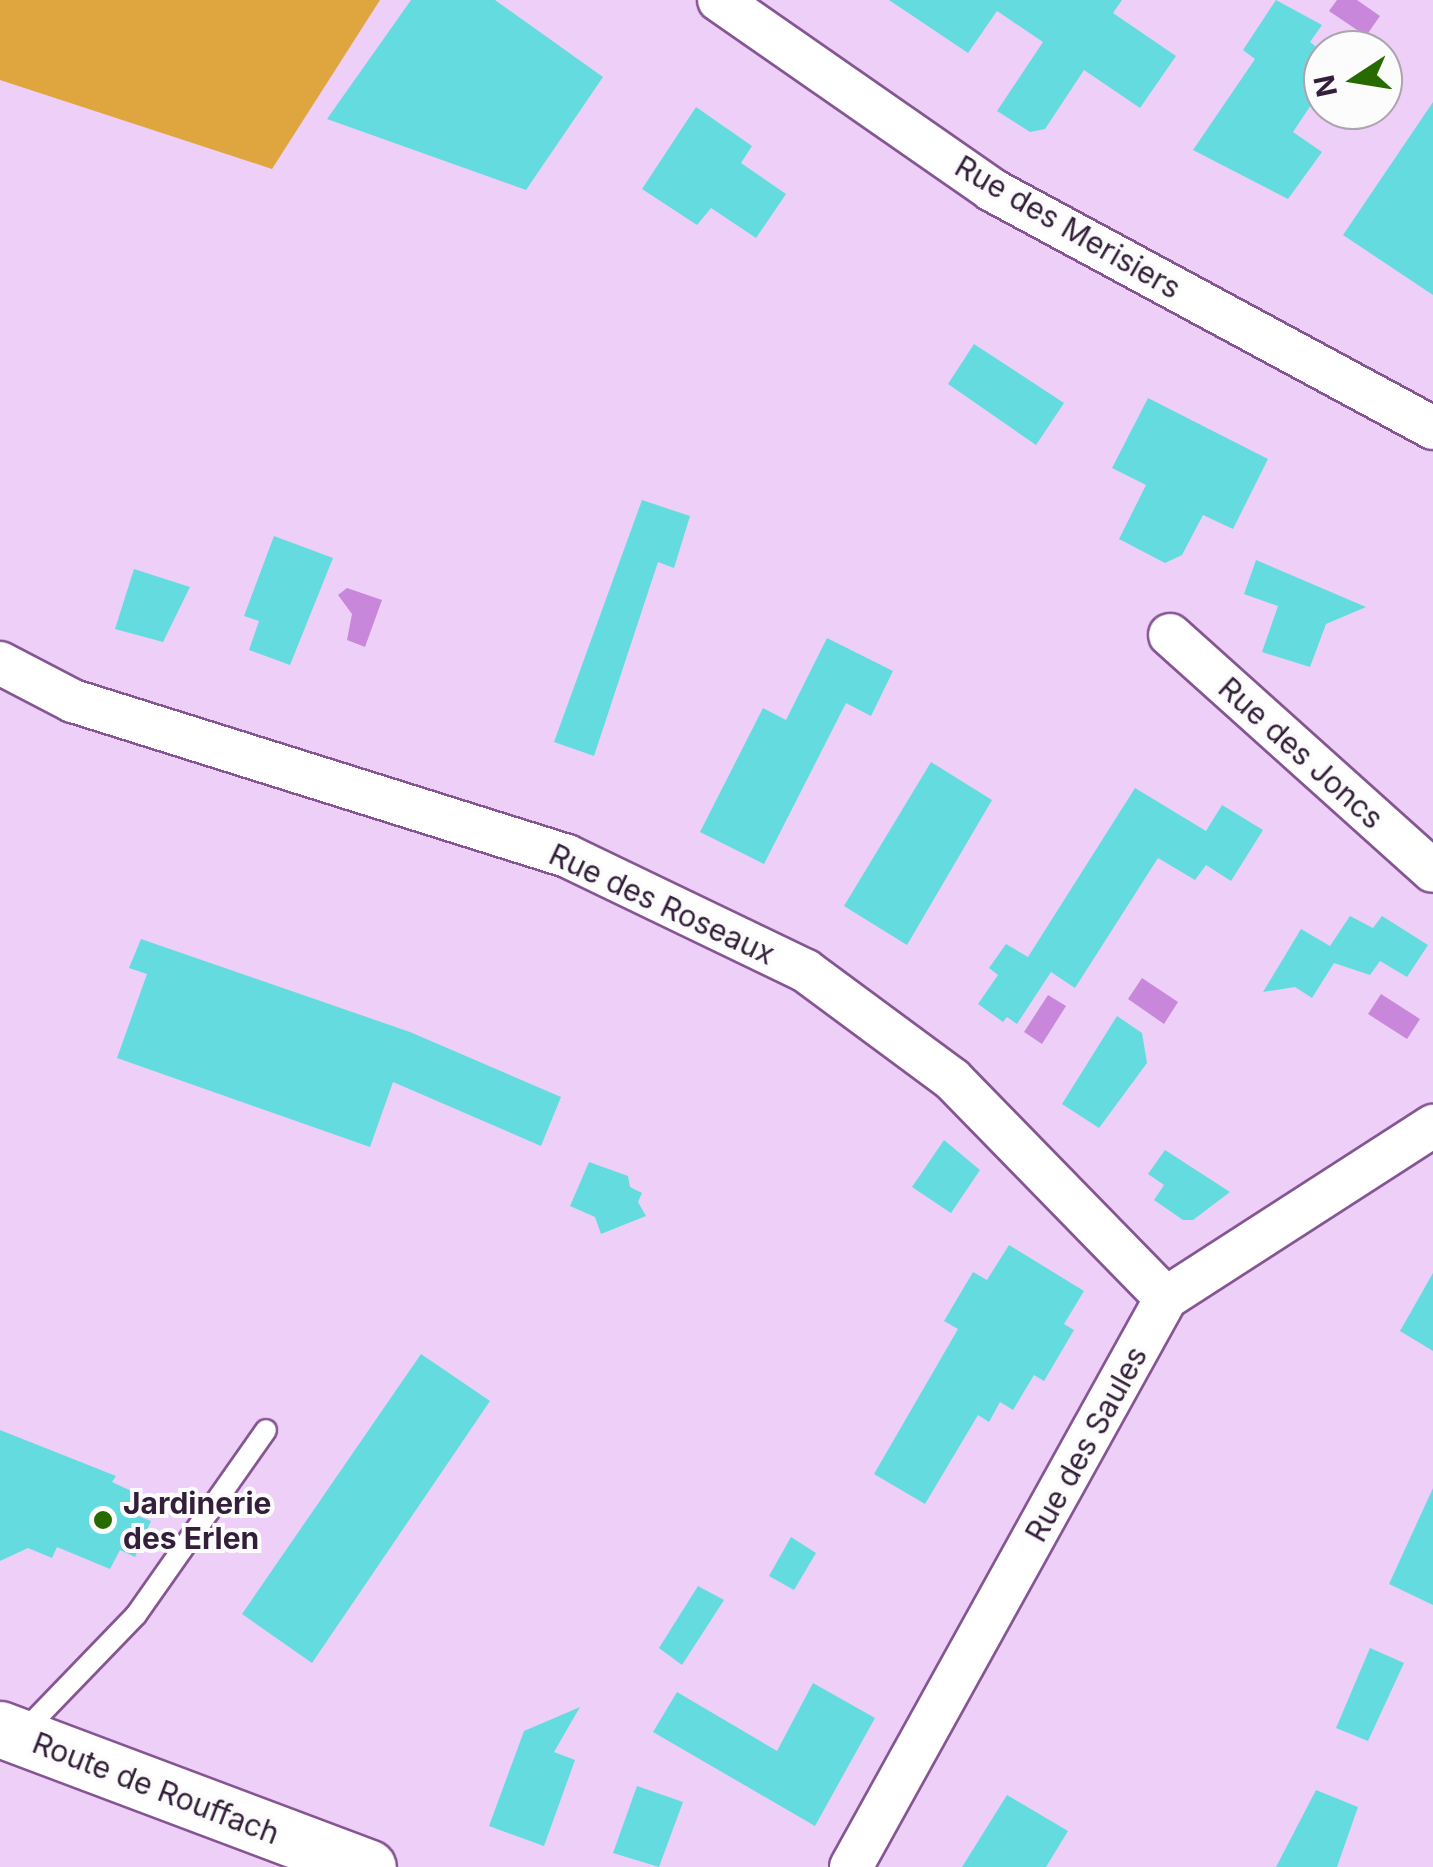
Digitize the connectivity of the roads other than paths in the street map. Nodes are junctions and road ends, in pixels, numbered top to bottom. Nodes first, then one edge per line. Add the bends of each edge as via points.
1 (719, 0) edge
2 (1433, 428) edge
3 (1170, 634) dead end
4 (0, 663) edge
5 (1433, 871) edge
6 (1433, 1126) edge
7 (1166, 1298) junction
8 (266, 1430) dead end
9 (10, 1733) edge
10 (368, 1867) edge
11 (851, 1867) edge

1 - 2 street, Rue des Merisiers via 992,190
3 - 5 street, Rue des Joncs
4 - 7 street, Rue des Roseaux via 73,701 567,856 806,971 952,1079
6 - 7 street, Rue des Saules
7 - 11 street, Rue des Saules
8 - 9 lane via 136,1616
9 - 10 main road, Route de Rouffach

